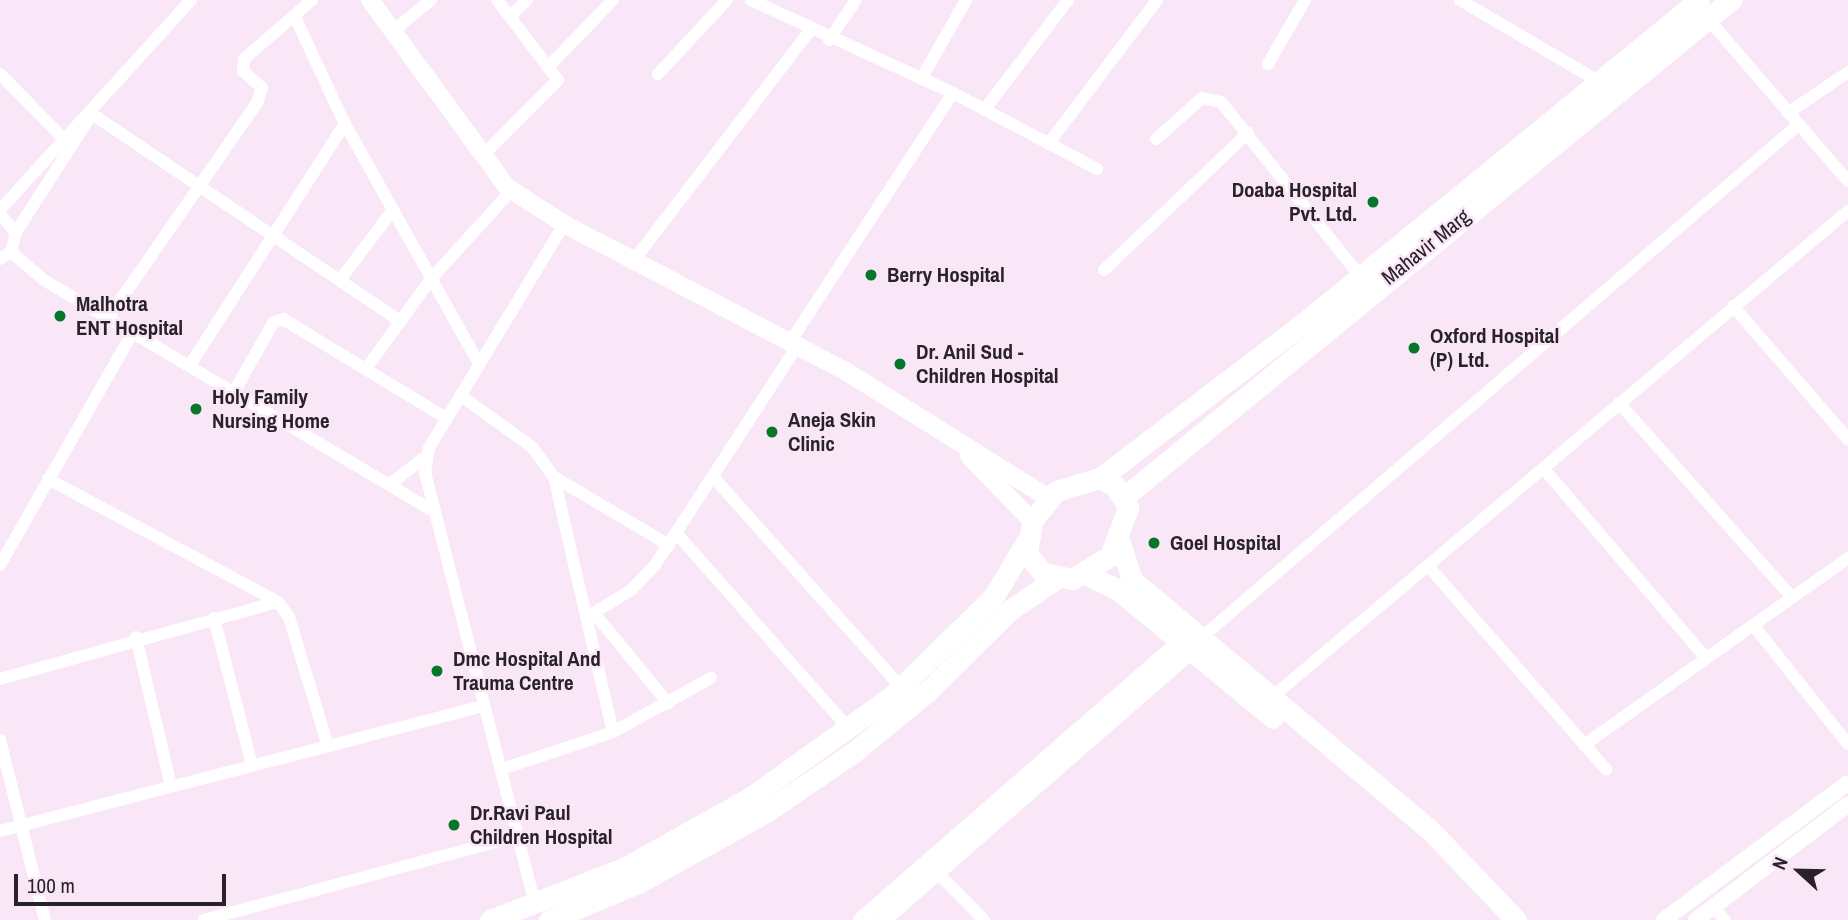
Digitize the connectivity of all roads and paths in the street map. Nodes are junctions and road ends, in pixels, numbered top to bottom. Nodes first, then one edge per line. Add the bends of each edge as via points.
1 (191, 0) edge
2 (312, 0) edge
3 (370, 0) edge
4 (431, 0) edge
5 (497, 0) edge
6 (527, 0) edge
7 (613, 0) edge
8 (727, 0) edge
9 (751, 0) edge
10 (856, 0) edge
11 (966, 0) edge
12 (1068, 0) edge
13 (1157, 0) edge
14 (1305, 0) edge
15 (1460, 0) edge
16 (1731, 0) edge
17 (767, 4) edge
18 (1703, 10) edge
19 (295, 16) junction
20 (510, 16) junction
21 (393, 31) junction
22 (810, 31) junction
23 (828, 40) junction
24 (551, 64) junction
25 (1268, 64) dead end
26 (1848, 72) edge
27 (0, 74) edge
28 (658, 74) dead end
29 (921, 79) junction
30 (1600, 82) junction
31 (953, 93) junction
32 (94, 109) junction
33 (985, 109) junction
34 (1788, 113) junction
35 (345, 124) junction
36 (1798, 125) junction
37 (1248, 134) junction
38 (61, 136) junction
39 (1156, 139) dead end
40 (1049, 143) junction
41 (482, 156) junction
42 (1097, 169) dead end
43 (1848, 181) edge
44 (197, 185) junction
45 (512, 190) junction
46 (392, 211) junction
47 (1848, 211) edge
48 (0, 212) edge
49 (565, 224) junction
50 (16, 232) junction
51 (273, 233) junction
52 (6, 255) edge
53 (634, 260) junction
54 (1104, 270) dead end
55 (1360, 276) junction
56 (340, 280) junction
57 (430, 280) junction
58 (1733, 306) junction
59 (108, 318) junction
60 (401, 322) junction
61 (133, 332) junction
62 (793, 344) junction
63 (479, 364) junction
64 (191, 365) junction
65 (366, 369) junction
66 (234, 392) junction
67 (460, 395) junction
68 (1619, 403) junction
69 (446, 418) junction
70 (948, 434) junction
71 (1848, 439) edge
72 (425, 457) junction
73 (1544, 469) junction
74 (554, 477) junction
75 (714, 478) junction
76 (1100, 478) junction
77 (48, 479) junction
78 (389, 485) junction
79 (1124, 497) junction
80 (1049, 498) junction
81 (429, 509) junction
82 (1032, 521) junction
83 (673, 540) junction
84 (1119, 540) junction
85 (1026, 542) junction
86 (1848, 558) edge
87 (0, 565) edge
88 (1429, 567) junction
89 (1087, 575) junction
90 (1057, 578) junction
91 (1792, 597) junction
92 (278, 602) junction
93 (590, 615) junction
94 (214, 618) junction
95 (1753, 625) junction
96 (136, 637) junction
97 (1191, 644) junction
98 (1706, 658) junction
99 (711, 678) dead end
100 (0, 679) edge
101 (901, 687) junction
102 (1271, 698) junction
103 (668, 704) junction
104 (484, 706) junction
105 (848, 728) junction
106 (613, 732) junction
107 (0, 740) edge
108 (1848, 744) edge
109 (1584, 745) junction
110 (328, 746) junction
111 (252, 765) junction
112 (502, 769) junction
113 (1606, 769) dead end
114 (1848, 783) edge
115 (171, 786) junction
116 (1848, 804) edge
117 (22, 825) junction
118 (0, 831) edge
119 (517, 835) junction
120 (1440, 850) junction
121 (937, 872) junction
122 (1714, 907) junction
123 (542, 912) edge
124 (46, 920) edge
125 (204, 920) edge
126 (490, 920) edge
127 (861, 920) edge
128 (883, 920) edge
129 (984, 920) edge
130 (1499, 920) edge
131 (1516, 920) edge
132 (1664, 920) edge
133 (1696, 920) edge
134 (1725, 920) edge

1 - 32 street
2 - 19 street
3 - 21 main road
4 - 21 street
5 - 20 street
6 - 20 street
7 - 24 street
8 - 28 street
9 - 17 street
10 - 23 street
11 - 29 street
12 - 33 street
13 - 40 street
14 - 25 street
15 - 30 street
16 - 18 highway, Mahavir Marg
17 - 22 street
18 - 30 highway, Mahavir Marg
18 - 34 street
18 - 79 highway, Mahavir Marg
19 - 35 street
19 - 44 street via 242,62 261,86 260,96
20 - 24 street
21 - 41 main road
22 - 23 street
22 - 53 street
23 - 29 street
24 - 41 street via 556,84
26 - 34 street
27 - 38 street
29 - 31 street
30 - 55 highway, Mahavir Marg
31 - 33 street
31 - 62 street
32 - 38 street
32 - 44 street
32 - 50 street
33 - 40 street
34 - 36 street
35 - 46 street
35 - 51 street
36 - 43 street
36 - 97 street
37 - 39 street via 1222,102 1208,97
37 - 54 street
37 - 55 street
38 - 48 street
40 - 42 street
41 - 45 main road
44 - 51 street
44 - 59 street
45 - 49 main road
45 - 57 street
46 - 56 street
46 - 57 street
47 - 58 street
48 - 50 street
49 - 53 main road
49 - 63 street
50 - 52 street
51 - 56 street
51 - 64 street
52 - 59 street
53 - 62 main road
55 - 76 highway, Mahavir Marg
56 - 60 street
57 - 60 street
57 - 63 street
58 - 68 street
58 - 71 street
59 - 61 street
60 - 65 street
61 - 64 street
61 - 77 street
62 - 70 main road
62 - 75 street
63 - 67 street
64 - 66 street
65 - 66 street via 278,319
65 - 69 street
66 - 78 street
67 - 69 street
67 - 74 street via 532,447
68 - 73 street
68 - 91 street
69 - 72 street
70 - 80 main road
70 - 82 main road
72 - 78 street
72 - 81 street
73 - 88 street
73 - 98 street
74 - 83 street
74 - 93 street
75 - 83 street
75 - 101 street
76 - 79 highway
76 - 80 highway via 1075,481
77 - 87 street
77 - 92 street
78 - 81 street
79 - 84 highway via 1128,508
80 - 82 highway
81 - 104 street
82 - 85 highway
83 - 93 street via 631,590
83 - 105 street
84 - 89 highway
84 - 97 highway via 1132,580
85 - 90 highway via 1034,565
85 - 101 highway via 994,596
86 - 91 street
88 - 102 street
88 - 109 street
89 - 90 highway
89 - 97 highway via 1117,589
90 - 123 highway via 1010,610 927,692 854,752 766,812 638,883
91 - 95 street
92 - 94 street
92 - 110 street via 289,617
93 - 103 street
93 - 106 street
94 - 96 street
94 - 111 street
95 - 98 street
95 - 108 street
96 - 100 street
96 - 115 street
97 - 102 highway
97 - 120 highway
97 - 121 street
97 - 127 street
98 - 109 street
99 - 103 street
101 - 105 highway
102 - 120 highway
103 - 106 street
104 - 110 street
104 - 112 street
105 - 123 highway via 751,797
106 - 112 street
107 - 117 street
109 - 113 street
110 - 111 street
111 - 115 street
112 - 119 street
114 - 132 street
115 - 117 street
116 - 122 street
117 - 118 street
117 - 124 street
119 - 123 street
119 - 125 street
120 - 130 highway
120 - 131 highway
121 - 128 street
121 - 129 street
122 - 133 street
122 - 134 street
123 - 126 highway

